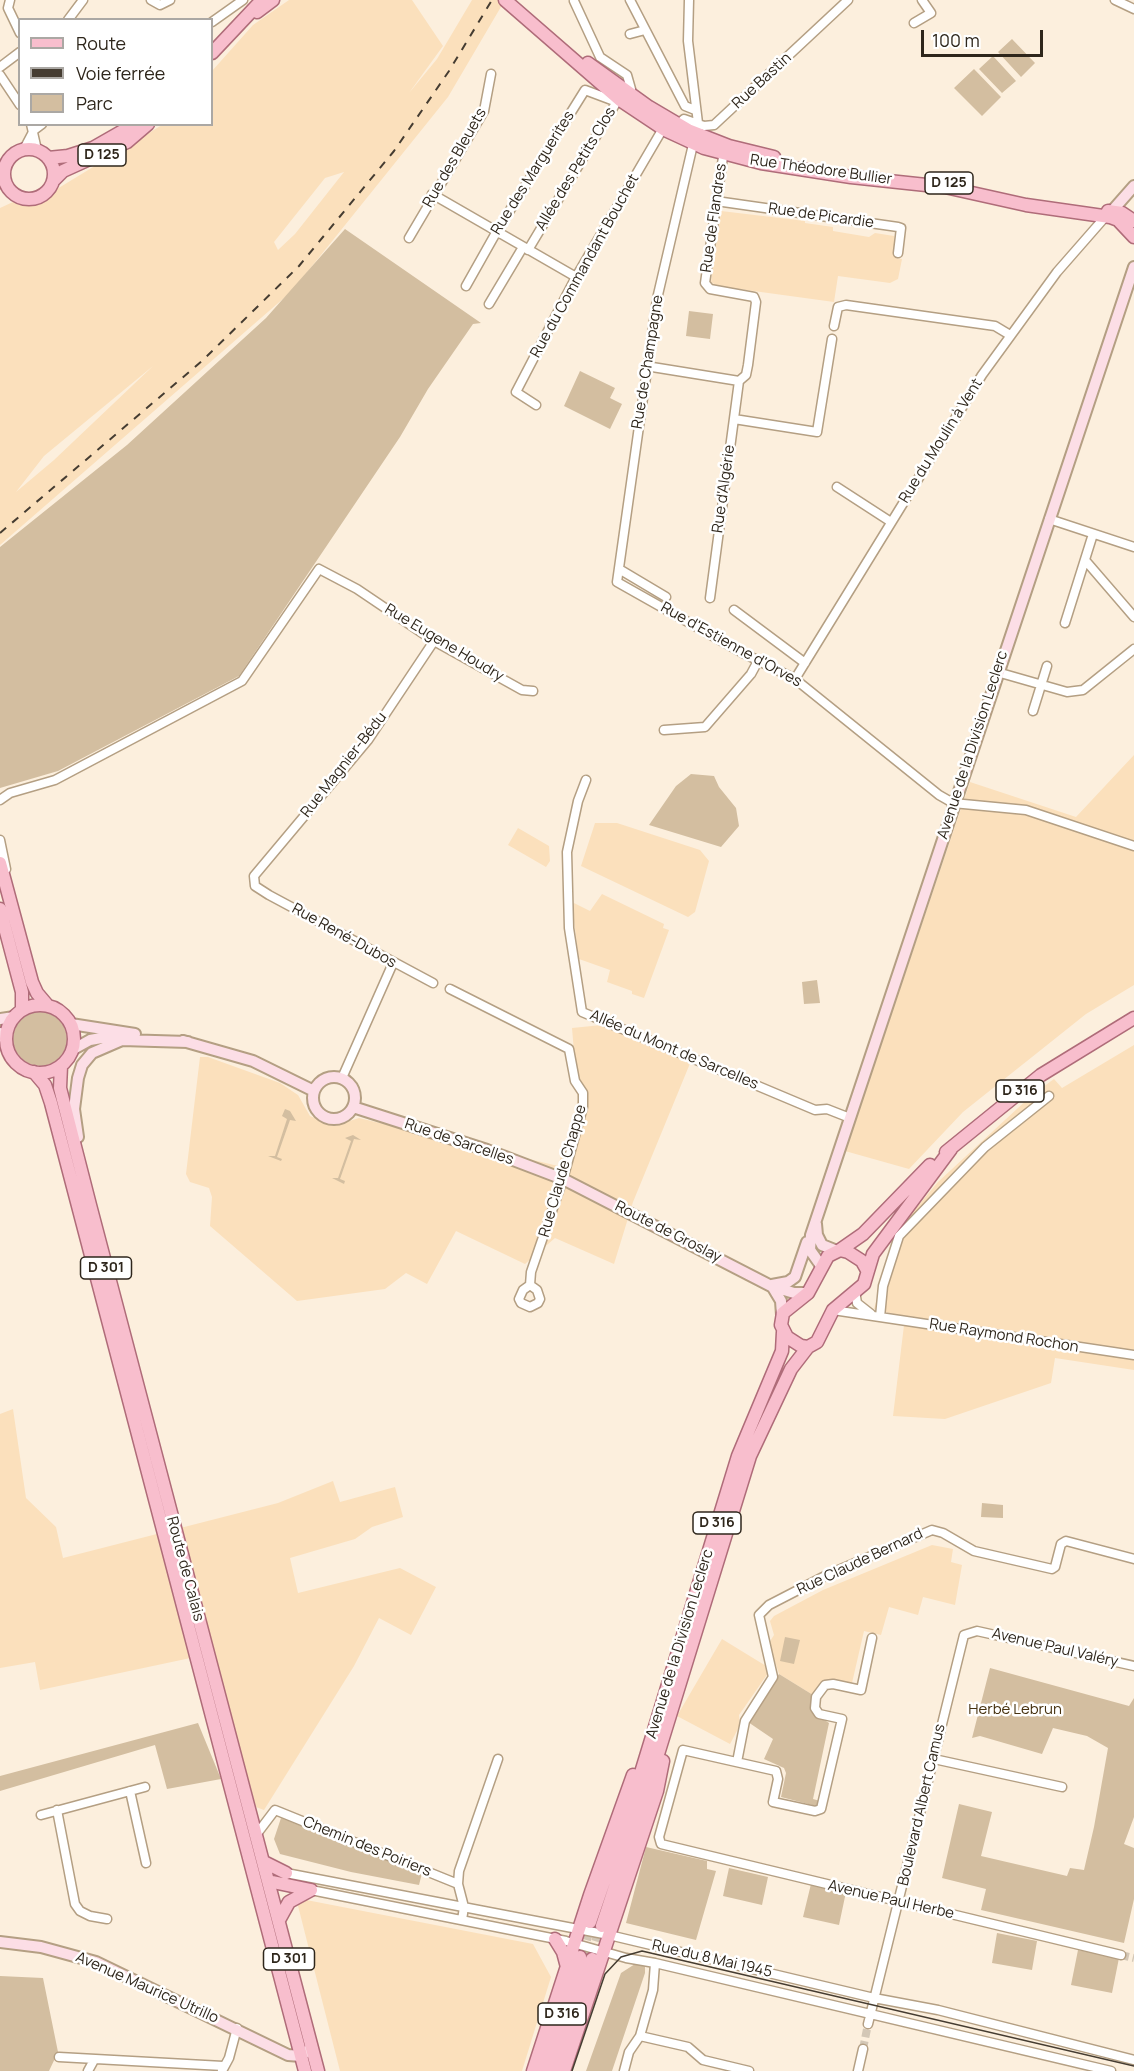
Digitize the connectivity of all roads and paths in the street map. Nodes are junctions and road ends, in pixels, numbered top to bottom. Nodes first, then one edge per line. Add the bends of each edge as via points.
1 (10, 0) edge
2 (82, 0) edge
3 (152, 0) edge
4 (170, 0) edge
5 (243, 0) edge
6 (262, 0) edge
7 (273, 0) edge
8 (630, 0) edge
9 (688, 0) edge
10 (848, 0) edge
11 (922, 0) edge
12 (1115, 0) edge
13 (507, 1) edge
14 (574, 2) dead end
15 (1134, 9) edge
16 (69, 18) edge
17 (213, 21) edge
18 (914, 23) dead end
19 (18, 29) edge
20 (645, 30) junction
21 (232, 31) junction
22 (630, 34) dead end
23 (213, 52) edge
24 (18, 54) edge
25 (0, 67) edge
26 (491, 74) dead end
27 (0, 75) edge
28 (622, 98) junction
29 (18, 102) edge
30 (695, 110) junction
31 (132, 126) edge
32 (146, 126) edge
33 (670, 126) junction
34 (32, 127) edge
35 (696, 133) junction
36 (30, 149) junction
37 (724, 150) junction
38 (6, 155) edge
39 (48, 158) junction
40 (2, 174) edge
41 (53, 181) junction
42 (1134, 186) edge
43 (432, 194) junction
44 (716, 201) junction
45 (1109, 215) junction
46 (1134, 221) edge
47 (497, 231) junction
48 (1134, 237) edge
49 (409, 238) dead end
50 (526, 248) junction
51 (898, 253) dead end
52 (1134, 267) edge
53 (576, 277) junction
54 (1131, 282) edge
55 (466, 286) dead end
56 (756, 302) joint
57 (489, 304) dead end
58 (834, 326) dead end
59 (1010, 335) junction
60 (832, 339) dead end
61 (646, 366) junction
62 (739, 381) junction
63 (536, 405) dead end
64 (734, 419) junction
65 (837, 487) dead end
66 (1049, 519) junction
67 (891, 522) junction
68 (1093, 534) junction
69 (1134, 548) edge
70 (1085, 560) junction
71 (619, 570) junction
72 (617, 582) joint
73 (666, 597) dead end
74 (710, 598) dead end
75 (734, 610) dead end
76 (1134, 617) edge
77 (1065, 623) dead end
78 (434, 641) junction
79 (1134, 649) edge
80 (758, 661) junction
81 (805, 663) junction
82 (1047, 666) dead end
83 (997, 672) junction
84 (795, 679) junction
85 (1040, 686) junction
86 (533, 691) dead end
87 (1033, 711) dead end
88 (664, 730) dead end
89 (586, 780) dead end
90 (0, 800) edge
91 (953, 803) junction
92 (0, 840) edge
93 (1134, 846) edge
94 (0, 863) edge
95 (6, 886) junction
96 (255, 886) joint
97 (0, 909) edge
98 (393, 963) junction
99 (433, 983) dead end
100 (450, 989) dead end
101 (48, 1006) junction
102 (18, 1014) junction
103 (0, 1019) edge
104 (1131, 1020) edge
105 (71, 1024) junction
106 (130, 1034) junction
107 (3, 1037) edge
108 (188, 1042) junction
109 (72, 1050) junction
110 (61, 1066) junction
111 (34, 1072) junction
112 (342, 1078) junction
113 (314, 1090) junction
114 (1049, 1095) dead end
115 (353, 1107) junction
116 (850, 1118) junction
117 (951, 1149) junction
118 (563, 1179) junction
119 (90, 1205) junction
120 (816, 1224) junction
121 (811, 1235) junction
122 (838, 1251) junction
123 (822, 1267) junction
124 (867, 1270) junction
125 (530, 1285) dead end
126 (771, 1286) junction
127 (855, 1291) junction
128 (808, 1293) junction
129 (833, 1310) junction
130 (782, 1315) junction
131 (877, 1317) junction
132 (783, 1332) junction
133 (807, 1347) junction
134 (1134, 1355) edge
135 (1134, 1559) edge
136 (977, 1630) joint
137 (872, 1638) dead end
138 (1134, 1666) edge
139 (664, 1717) junction
140 (498, 1759) dead end
141 (934, 1759) junction
142 (737, 1762) junction
143 (1062, 1786) dead end
144 (145, 1787) dead end
145 (130, 1791) junction
146 (57, 1810) junction
147 (41, 1815) dead end
148 (256, 1835) junction
149 (264, 1862) junction
150 (146, 1863) dead end
151 (286, 1873) junction
152 (262, 1883) junction
153 (458, 1884) junction
154 (311, 1890) junction
155 (899, 1902) junction
156 (464, 1907) junction
157 (107, 1919) dead end
158 (279, 1920) junction
159 (462, 1920) junction
160 (600, 1928) junction
161 (579, 1930) junction
162 (555, 1939) junction
163 (0, 1942) edge
164 (575, 1943) junction
165 (604, 1951) junction
166 (1121, 1955) tunnel mouth
167 (655, 1963) junction
168 (567, 1967) junction
169 (874, 1998) junction
170 (871, 2014) junction
171 (868, 2024) tunnel mouth
172 (237, 2028) junction
173 (640, 2036) junction
174 (863, 2049) tunnel mouth
175 (306, 2051) junction
176 (59, 2057) dead end
177 (94, 2060) junction
178 (1134, 2060) edge
179 (158, 2067) edge
180 (223, 2069) edge
181 (88, 2071) edge
182 (305, 2071) edge
183 (318, 2071) edge
184 (533, 2071) edge
185 (544, 2071) edge
186 (555, 2071) edge
187 (564, 2071) edge
188 (624, 2071) edge
189 (749, 2071) edge
190 (858, 2071) edge
191 (1111, 2071) edge

1 - 19 street via 8,8
2 - 16 street
3 - 4 street via 160,5
5 - 17 street
6 - 21 main road
7 - 21 main road
8 - 20 street
9 - 30 street
10 - 35 street, Rue Bastin via 717,123
11 - 18 street via 931,13
12 - 15 street
13 - 28 main road, Rue Théodore Bullier / D 125
14 - 28 street via 600,57 627,75 631,89
20 - 22 street
20 - 30 street via 685,106
21 - 23 main road
24 - 25 street
26 - 43 street, Rue des Bleuets via 484,111
27 - 29 street
28 - 33 main road, Rue Théodore Bullier / D 125
28 - 47 street, Rue des Marguerites via 585,90
28 - 50 street, Allée des Petits Clos
30 - 35 street
31 - 39 main road, D 125 via 93,148
32 - 41 main road, D 125 via 127,142 63,171
33 - 35 main road, Rue Théodore Bullier / D 125
33 - 35 street, Rue Bastin via 684,118
33 - 53 street, Rue du Commandant Bouchet
34 - 36 street
35 - 37 main road, Rue Théodore Bullier / D 125
35 - 61 street, Rue de Champagne via 665,258
36 - 38 main road
36 - 39 main road
37 - 44 street, Rue de Flandres
37 - 45 main road, Rue Théodore Bullier / D 125 via 969,186
38 - 40 main road
39 - 41 main road via 53,166
40 - 41 main road via 9,189 25,198 43,195
42 - 45 main road
43 - 47 street
43 - 49 street, Rue des Bleuets
44 - 51 street, Rue de Picardie via 898,227
44 - 56 street, Rue de Flandres via 705,284 710,290 754,297
45 - 46 main road, D 125 via 1122,213
45 - 48 main road
45 - 59 street, Rue du Moulin à Vent via 1058,272
47 - 50 street
47 - 55 street, Rue des Marguerites
50 - 53 street
50 - 57 street, Allée des Petits Clos
52 - 54 main road, Avenue de la Division Leclerc
53 - 63 street, Rue du Commandant Bouchet via 516,392
54 - 66 main road, Avenue de la Division Leclerc
56 - 62 street, Rue d'Algérie via 746,375
58 - 59 street via 837,309 846,305 995,326
59 - 67 street, Rue du Moulin à Vent
60 - 64 street via 817,432
61 - 62 street
61 - 71 street, Rue de Champagne
62 - 64 street, Rue d'Algérie
64 - 74 street, Rue d'Algérie
65 - 67 street
66 - 68 street
66 - 83 main road, Avenue de la Division Leclerc
67 - 81 street, Rue du Moulin à Vent
68 - 69 street
68 - 70 street
70 - 76 street
70 - 77 street
71 - 72 street, Rue de Champagne
71 - 73 street
72 - 80 street, Rue d'Estienne d'Orves
75 - 81 street
78 - 86 street, Rue Eugene Houdry via 522,690
78 - 90 street, Rue Eugene Houdry via 357,589 319,569 242,681 55,780 10,793
78 - 96 street, Rue Magnier-Bédu via 368,740 254,876
79 - 85 street via 1083,690 1067,692
80 - 84 street, Rue d'Estienne d'Orves
80 - 88 street via 705,727
81 - 84 street, Rue du Moulin à Vent
82 - 85 street
83 - 85 street
83 - 91 main road, Avenue de la Division Leclerc
84 - 91 street, Rue d'Estienne d'Orves
85 - 87 street
89 - 116 street, Allée du Mont de Sarcelles via 567,852 569,928 582,1012 815,1110 827,1109
91 - 93 street via 1026,810
91 - 116 main road, Avenue de la Division Leclerc
92 - 95 street
94 - 95 main road
95 - 101 main road via 32,982
96 - 98 street, Rue René-Dubos
97 - 102 main road via 22,992
98 - 99 street, Rue René-Dubos
98 - 112 street
100 - 118 street, Rue Claude Chappe via 569,1048 575,1081 584,1099
101 - 102 main road via 32,1006
101 - 105 main road via 61,1012
102 - 103 main road
102 - 107 main road
104 - 117 main road, D 316 via 1041,1076
105 - 106 main road
105 - 109 main road
106 - 108 main road
106 - 109 main road via 90,1040
107 - 111 main road via 16,1063
108 - 113 main road via 253,1061
108 - 119 main road via 122,1040 97,1050 82,1065 74,1114
109 - 110 main road
110 - 111 main road
110 - 119 main road, Route de Calais / D 301 via 60,1088
111 - 152 main road, Route de Calais / D 301 via 45,1085 51,1103
112 - 113 main road via 328,1077
112 - 115 main road via 352,1087
113 - 115 main road via 315,1108 324,1117 344,1117
114 - 131 street via 985,1147 899,1236
115 - 118 main road, Rue de Sarcelles
116 - 120 main road, Avenue de la Division Leclerc
117 - 122 main road, D 316 via 919,1175 863,1234
117 - 124 main road, D 316 via 879,1245
118 - 125 street, Rue Claude Chappe
118 - 126 main road, Route de Groslay
119 - 148 main road, Route de Calais / D 301
120 - 121 main road, Avenue de la Division Leclerc
120 - 122 main road via 822,1245
121 - 123 main road via 810,1250
121 - 126 main road, Avenue de la Division Leclerc via 795,1277
122 - 123 main road via 826,1257
122 - 124 main road via 858,1257
123 - 128 main road
124 - 127 main road via 864,1284
126 - 128 main road, Route de Groslay
126 - 130 main road via 781,1301
127 - 129 main road
127 - 131 street via 860,1307
128 - 130 main road
129 - 131 street, Rue Raymond Rochon
129 - 133 main road, Avenue de la Division Leclerc via 819,1339
130 - 132 main road, Avenue de la Division Leclerc
131 - 134 street, Rue Raymond Rochon
132 - 133 main road via 794,1343
132 - 139 main road, Avenue de la Division Leclerc / D 316 via 777,1365 738,1456
133 - 139 main road, Avenue de la Division Leclerc / D 316 via 791,1369 750,1456
135 - 142 street, Rue Claude Bernard via 1066,1542 1060,1544 1052,1569 974,1551 932,1530 769,1605 759,1615 773,1677 745,1721
136 - 138 street, Avenue Paul Valéry
136 - 141 street, Boulevard Albert Camus via 964,1635
137 - 142 street via 861,1690 825,1685 816,1697 815,1708 819,1713 842,1719 821,1809 773,1802 779,1774
139 - 160 main road, Avenue de la Division Leclerc / D 316
139 - 161 main road via 624,1796
140 - 153 street via 459,1871
141 - 143 street
141 - 155 street, Boulevard Albert Camus
142 - 155 street, Avenue Paul Herbe via 683,1750 659,1837 661,1844
144 - 145 street
145 - 146 street
145 - 150 street
146 - 147 street
146 - 157 street via 75,1904 80,1911
148 - 149 main road, Route de Calais / D 301
148 - 153 street, Chemin des Poiriers via 275,1810
149 - 151 main road
149 - 152 main road, Route de Calais / D 301
151 - 152 main road
151 - 156 street, Rue du 8 Mai 1945
152 - 154 main road
152 - 158 main road, Route de Calais / D 301
152 - 175 main road, Route de Calais / D 301
153 - 156 street
154 - 158 main road via 289,1902
154 - 159 street, Rue du 8 Mai 1945
155 - 166 street, Avenue Paul Herbe
155 - 169 street, Boulevard Albert Camus
156 - 159 street
156 - 161 street, Rue du 8 Mai 1945
158 - 175 main road, Route de Calais / D 301
159 - 162 street, Rue du 8 Mai 1945
160 - 161 street, Rue du 8 Mai 1945
160 - 165 main road, Avenue de la Division Leclerc
160 - 169 street, Rue du 8 Mai 1945
161 - 164 main road
162 - 164 street, Rue du 8 Mai 1945
162 - 168 main road
163 - 172 main road, Avenue Maurice Utrillo via 41,1947 96,1962
164 - 165 street, Rue du 8 Mai 1945
164 - 168 main road
165 - 167 street, Rue du 8 Mai 1945
165 - 187 main road, Avenue de la Division Leclerc
167 - 170 street, Rue du 8 Mai 1945
167 - 173 street via 653,1990
168 - 184 main road
169 - 170 street, Boulevard Albert Camus
169 - 178 street, Rue du 8 Mai 1945 via 939,2010
170 - 171 street, Boulevard Albert Camus
170 - 191 street, Rue du 8 Mai 1945
172 - 175 main road, Avenue Maurice Utrillo via 283,2047
172 - 180 street
173 - 188 street via 629,2052
173 - 189 street via 688,2047 703,2060
174 - 190 street
175 - 182 main road, Route de Calais / D 301
175 - 183 main road, Route de Calais / D 301
176 - 177 street
177 - 179 street
177 - 181 street
179 - 180 street
185 - 186 main road, D 316 via 586,1958

